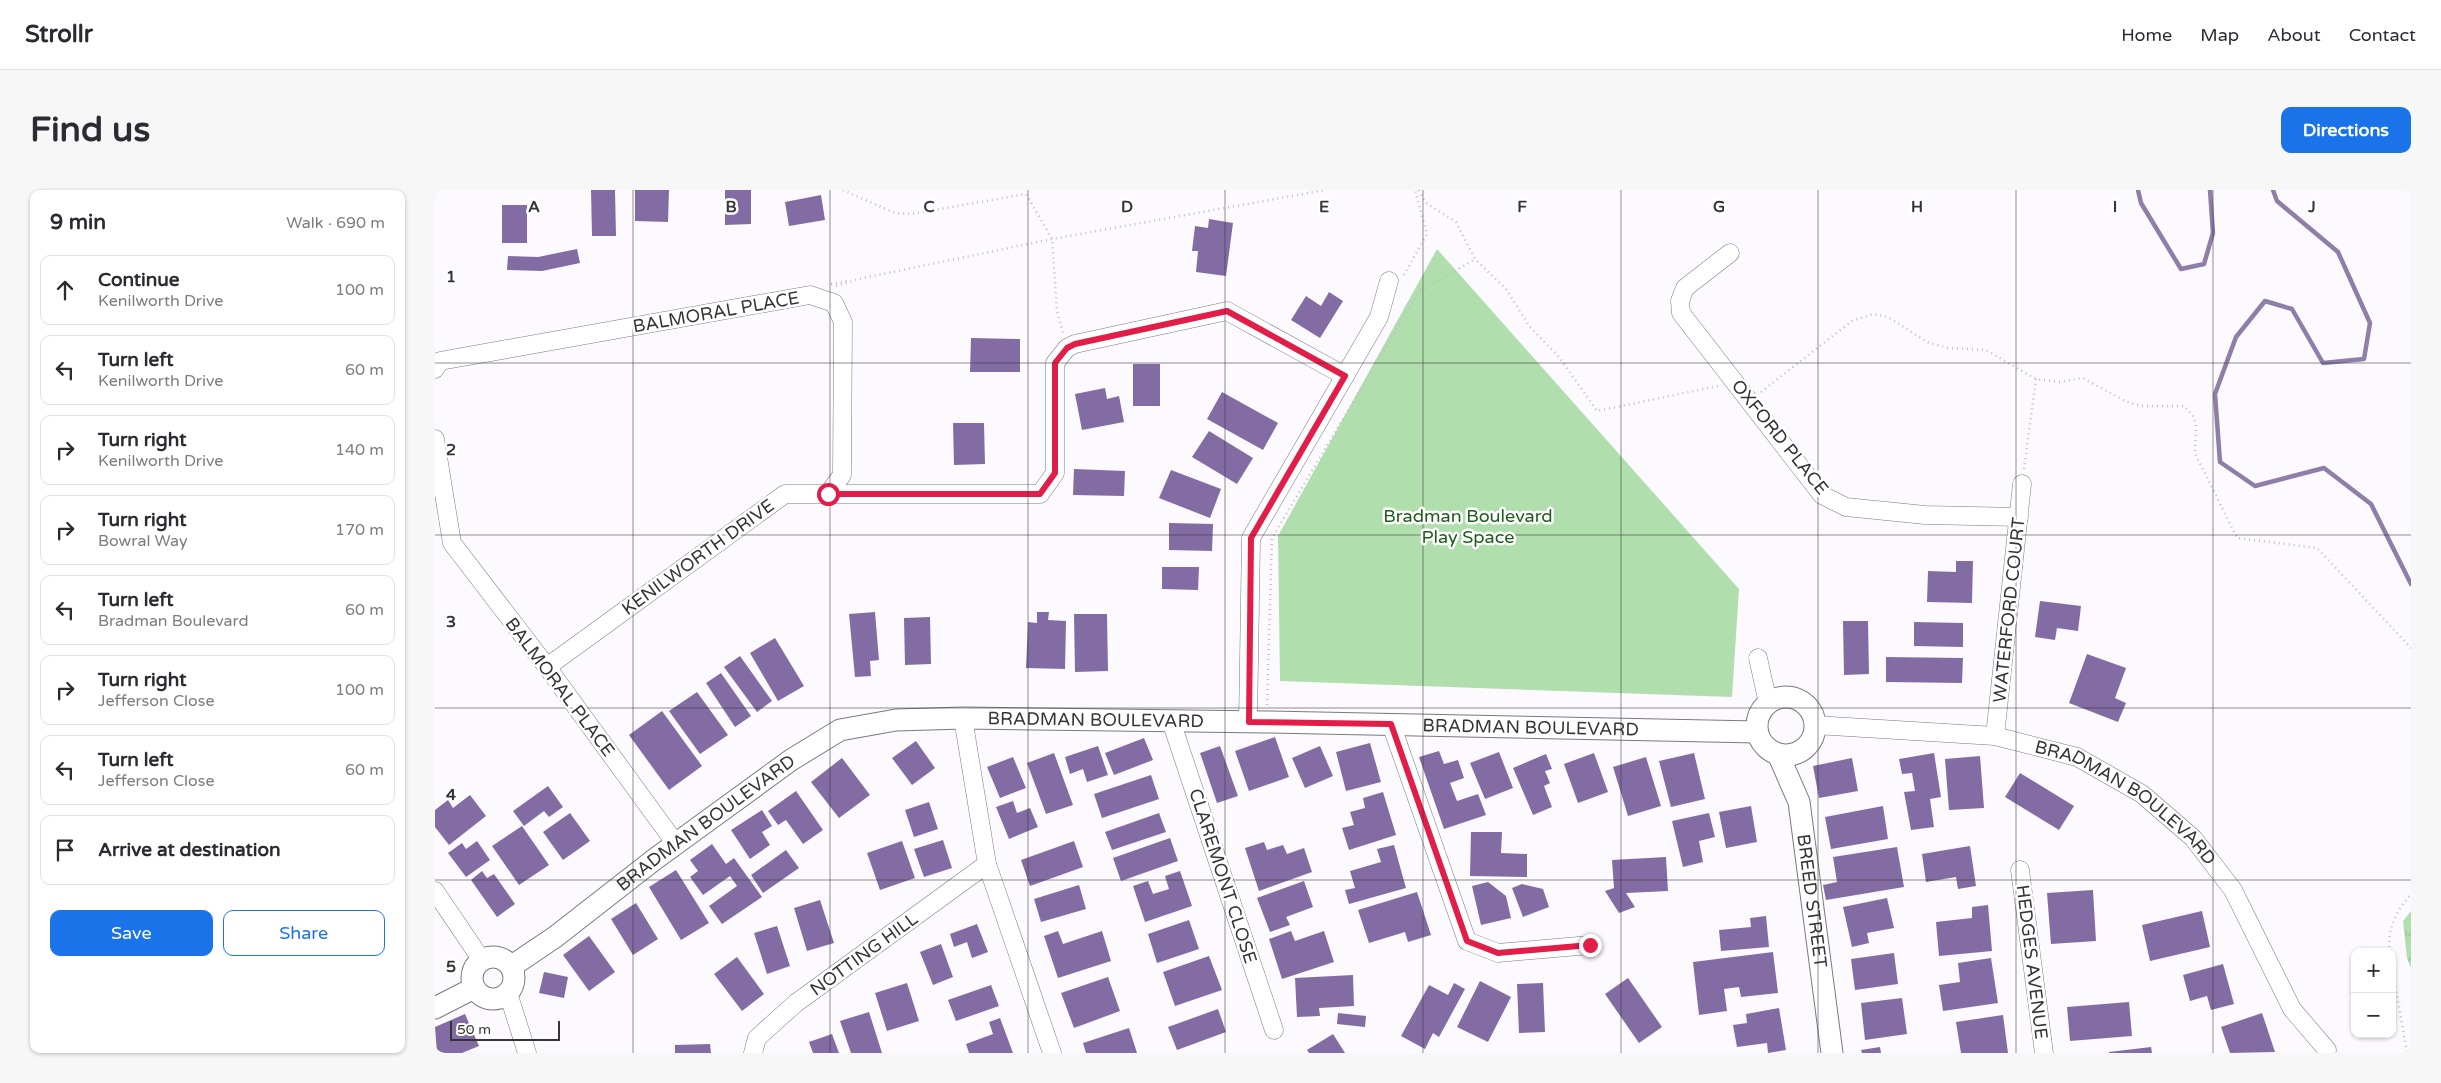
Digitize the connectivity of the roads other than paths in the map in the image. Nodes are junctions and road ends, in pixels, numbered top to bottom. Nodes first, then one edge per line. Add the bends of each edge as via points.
1 (1730, 253) dead end
2 (1389, 280) road end
3 (435, 369) edge
4 (1345, 376) junction
5 (435, 439) edge
6 (2022, 484) road end
7 (828, 494) junction
8 (2019, 517) junction
9 (1758, 658) dead end
10 (547, 667) junction
11 (1768, 704) junction
12 (963, 718) junction
13 (1171, 721) junction
14 (1257, 722) junction
15 (1391, 724) junction
16 (1815, 725) junction
17 (1757, 732) junction
18 (1995, 736) junction
19 (1804, 749) junction
20 (1778, 754) junction
21 (1799, 802) junction
22 (675, 844) junction
23 (987, 864) junction
24 (2020, 870) dead end
25 (435, 891) edge
26 (1590, 945) dead end
27 (481, 959) junction
28 (512, 966) junction
29 (474, 988) junction
30 (508, 993) junction
31 (435, 1008) edge
32 (1274, 1030) dead end
33 (2327, 1050) dead end
34 (527, 1053) edge
35 (753, 1053) edge
36 (1052, 1053) edge
37 (1832, 1053) edge
38 (2044, 1053) edge

1 - 8 street, OXFORD PLACE via 1685,288 1680,301 1681,313 1822,495 1846,507 1925,515
2 - 4 street via 1379,318
3 - 7 street, BALMORAL PLACE via 440,361 810,295 834,303 843,322 842,475
4 - 7 street, KENILWORTH DRIVE via 1227,311 1075,344 1067,348 1055,363 1055,473 1040,494
4 - 14 street via 1251,538
5 - 10 street, BALMORAL PLACE via 452,543
6 - 8 street, WATERFORD COURT
7 - 10 street, KENILWORTH DRIVE via 785,494
8 - 18 street, WATERFORD COURT
9 - 11 street
10 - 22 street, BALMORAL PLACE
11 - 16 street via 1784,697 1800,701 1812,713
11 - 17 street via 1758,717
12 - 13 street, BRADMAN BOULEVARD
12 - 22 street, BRADMAN BOULEVARD via 896,720 840,730 791,760
12 - 23 street
13 - 14 street, BRADMAN BOULEVARD
13 - 32 street, CLAREMONT CLOSE
14 - 15 street, BRADMAN BOULEVARD
15 - 17 street, BRADMAN BOULEVARD
15 - 26 street via 1467,941 1498,953
16 - 18 street, BRADMAN BOULEVARD
16 - 19 street via 1810,742
17 - 20 street via 1764,746
18 - 33 street, BRADMAN BOULEVARD via 2077,757 2142,794 2193,838 2233,890 2292,1009
19 - 20 street via 1796,754
19 - 21 street
20 - 21 street, BREED STREET
21 - 37 street, BREED STREET
22 - 28 street, BRADMAN BOULEVARD via 555,937
23 - 35 street, NOTTING HILL via 796,1002 757,1038
23 - 36 street
24 - 38 street, HEDGES AVENUE
25 - 27 street
27 - 28 street via 498,957
27 - 29 street via 472,972
28 - 30 street via 515,981
29 - 30 street via 484,998 498,999
29 - 31 street
30 - 34 street

